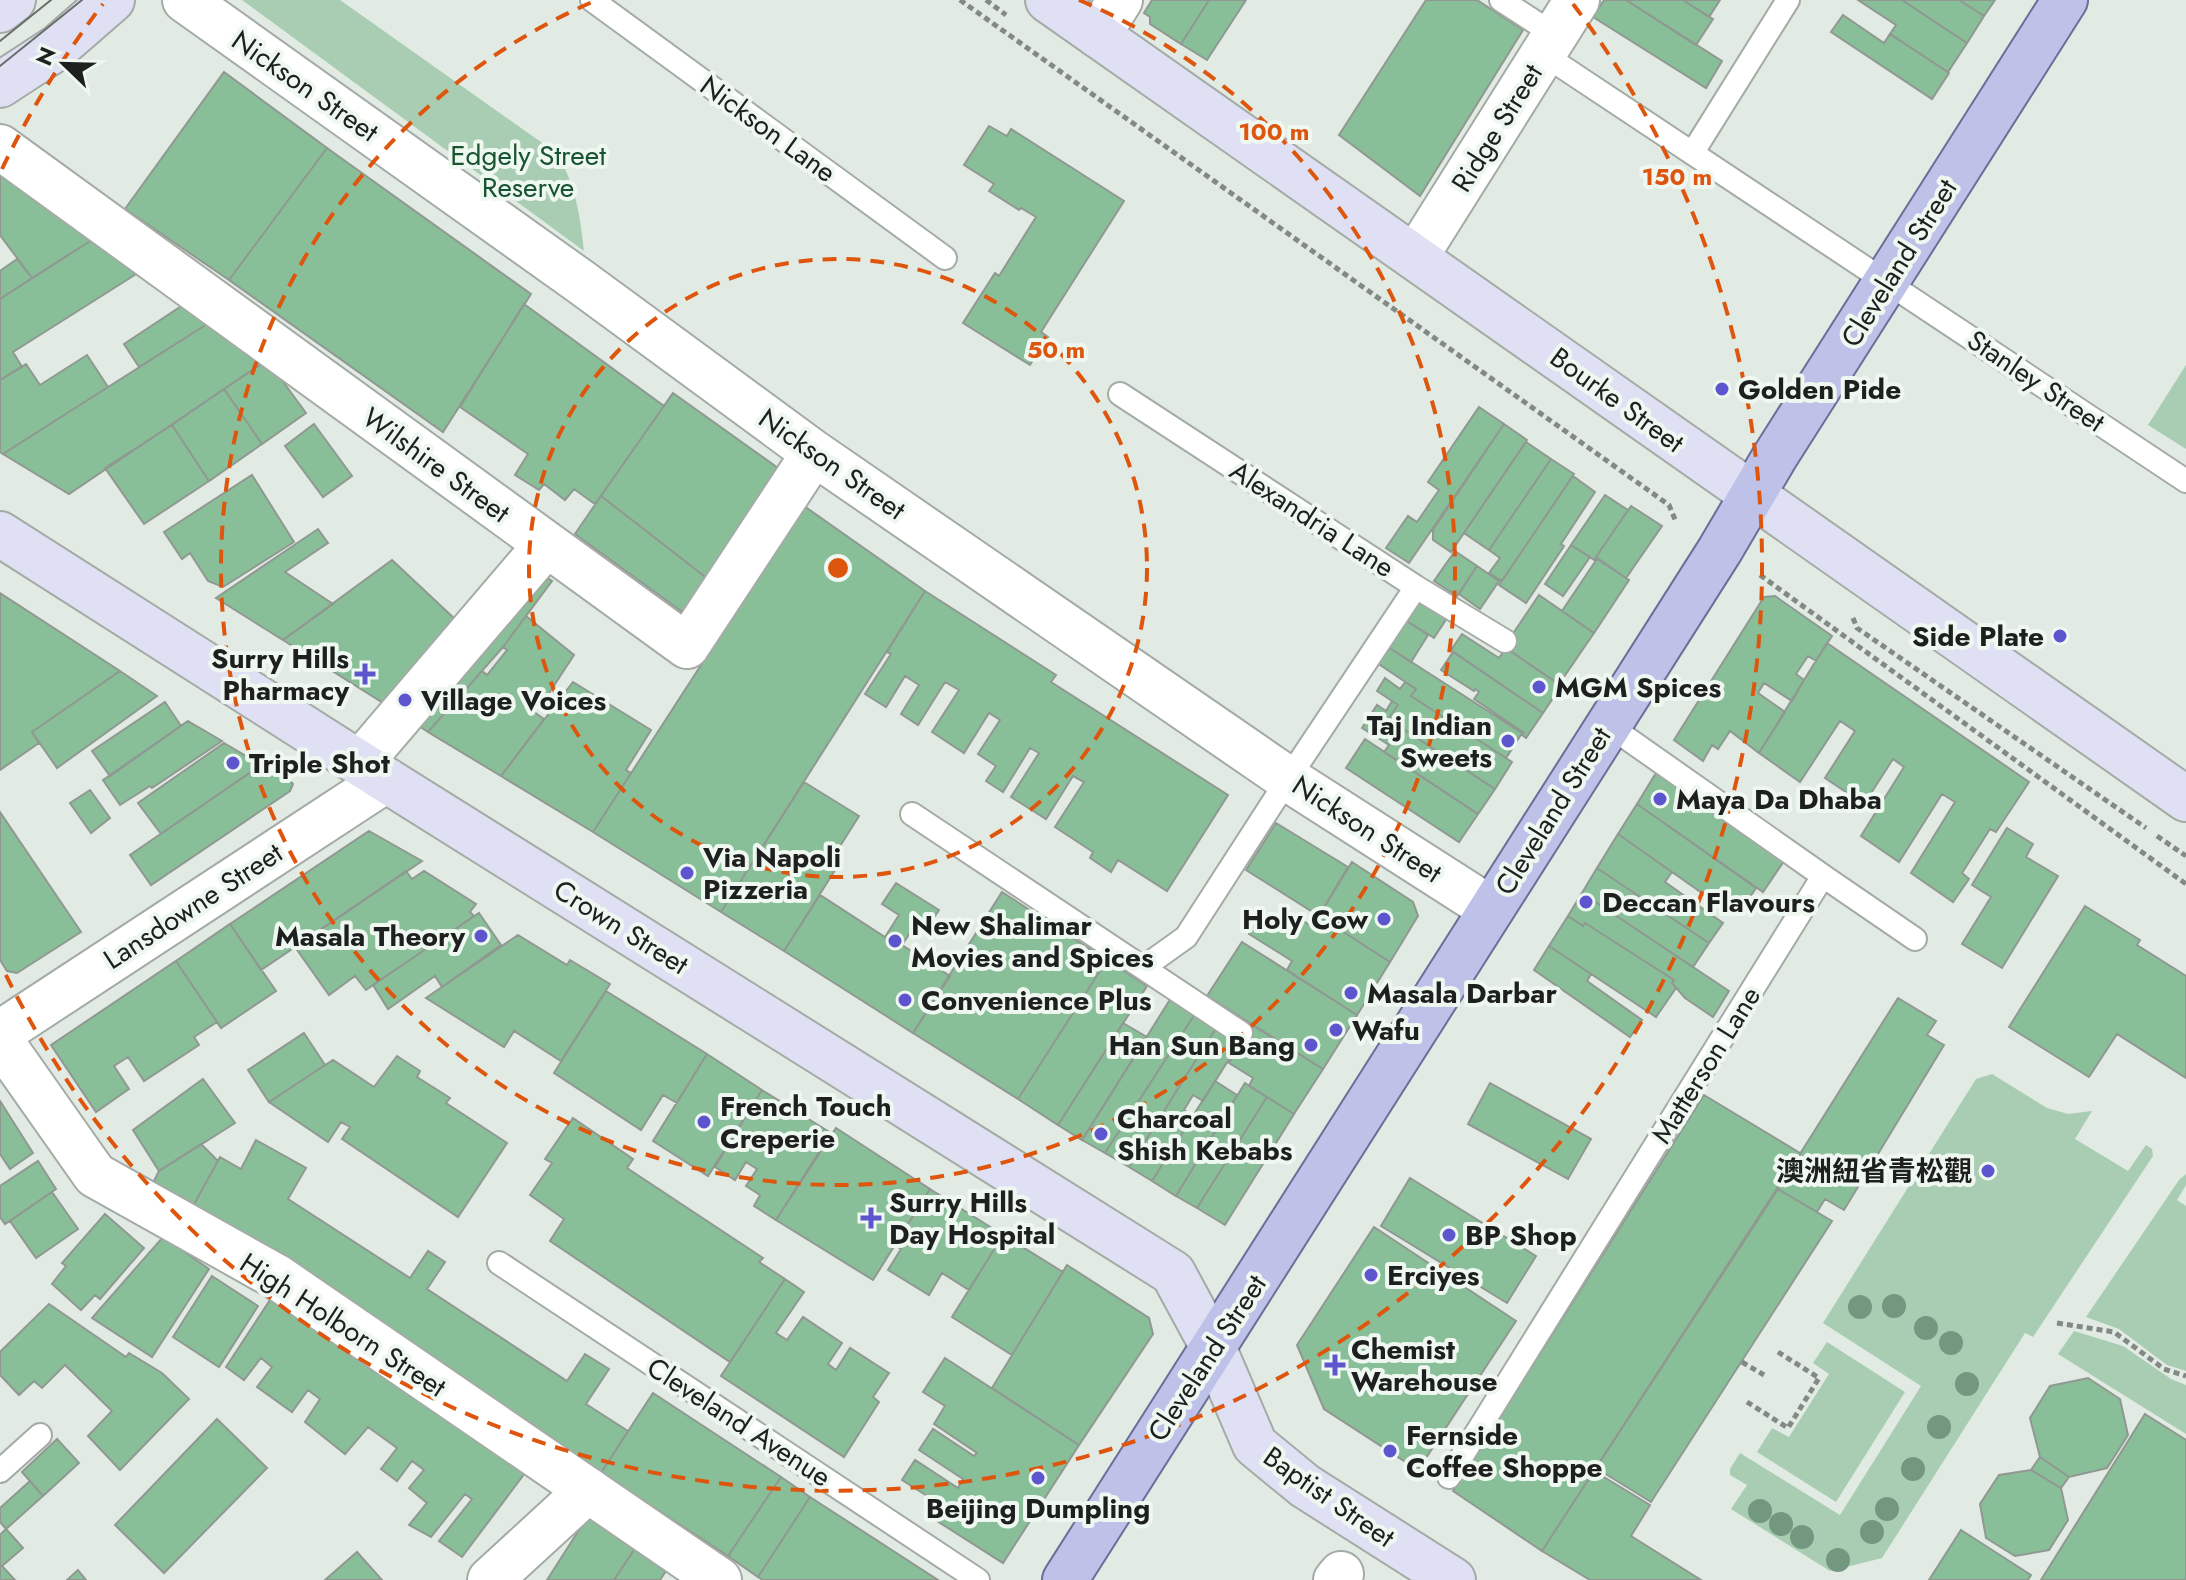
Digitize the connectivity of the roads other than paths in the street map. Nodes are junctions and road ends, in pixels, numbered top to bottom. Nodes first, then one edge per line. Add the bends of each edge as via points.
1 (13, 0) edge
2 (112, 0) edge
3 (185, 0) edge
4 (592, 0) edge
5 (1048, 0) edge
6 (1501, 0) edge
7 (1788, 0) edge
8 (2065, 0) edge
9 (0, 10) edge
10 (1109, 18) edge
11 (1558, 29) edge
12 (0, 85) edge
13 (0, 147) edge
14 (1693, 152) junction
15 (1416, 256) junction
16 (945, 258) dead end
17 (1887, 282) junction
18 (1120, 394) dead end
19 (814, 453) junction
20 (2186, 481) edge
21 (1751, 496) junction
22 (0, 534) edge
23 (546, 545) junction
24 (1416, 587) junction
25 (1505, 641) dead end
26 (1608, 725) junction
27 (373, 772) junction
28 (1288, 779) junction
29 (2186, 799) edge
30 (912, 814) dead end
31 (1823, 876) junction
32 (1491, 909) junction
33 (1915, 939) dead end
34 (1144, 967) junction
35 (0, 1033) edge
36 (1241, 1033) dead end
37 (0, 1040) edge
38 (499, 1263) dead end
39 (1213, 1347) junction
40 (40, 1435) dead end
41 (0, 1471) edge
42 (1449, 1477) dead end
43 (588, 1490) junction
44 (490, 1580) edge
45 (719, 1580) edge
46 (978, 1580) edge
47 (1065, 1580) edge
48 (1453, 1580) edge

1 - 9 street
2 - 12 street via 58,47
3 - 19 street, Nickson Street
4 - 16 lane, Nickson Lane
5 - 10 street, Bourke Street
6 - 11 lane, Stanley Street
7 - 14 lane
8 - 17 main road, Cleveland Street
10 - 15 street, Bourke Street
11 - 14 lane, Stanley Street
11 - 15 street, Ridge Street
13 - 23 street, Wilshire Street
14 - 17 lane, Stanley Street
15 - 21 street, Bourke Street
17 - 20 lane, Stanley Street
17 - 21 main road, Cleveland Street
18 - 24 lane, Alexandria Lane
19 - 23 street, Wilshire Street via 687,646
19 - 28 street, Nickson Street
21 - 26 main road, Cleveland Street
21 - 29 street, Bourke Street
22 - 27 street, Crown Street
23 - 27 street, Lansdowne Street
24 - 25 lane, Alexandria Lane
24 - 28 lane
26 - 31 lane
26 - 32 main road, Cleveland Street
27 - 35 street, Lansdowne Street
27 - 39 street, Crown Street via 1173,1273
28 - 32 street, Nickson Street
28 - 34 lane via 1186,937
30 - 34 lane
31 - 33 lane
31 - 42 lane, Matterson Lane
32 - 39 main road, Cleveland Street
34 - 36 lane
37 - 43 street, High Holborn Street via 95,1175 277,1277
38 - 46 lane, Cleveland Avenue
39 - 47 main road, Cleveland Street
39 - 48 street, Baptist Street via 1255,1445 1305,1486
40 - 41 lane
43 - 44 street
43 - 45 street, High Holborn Street

